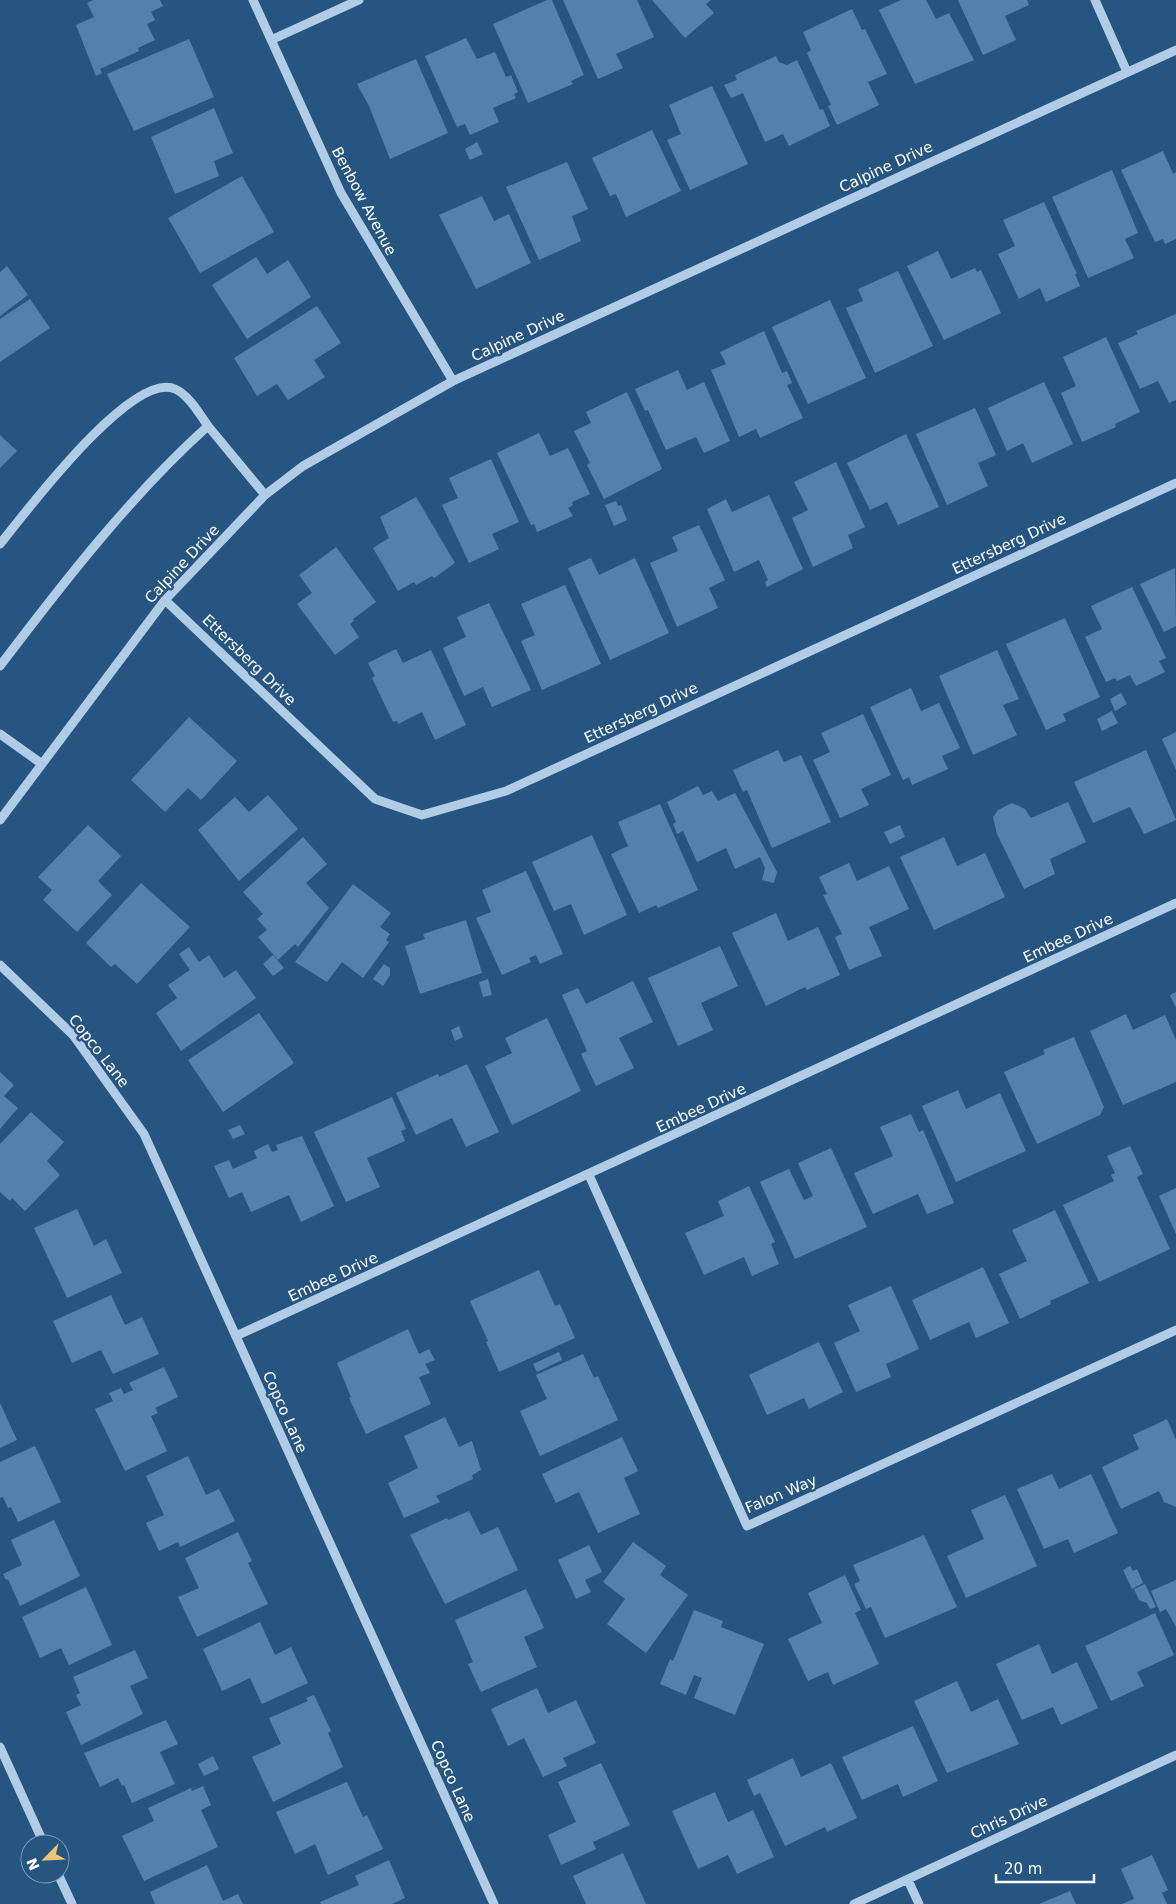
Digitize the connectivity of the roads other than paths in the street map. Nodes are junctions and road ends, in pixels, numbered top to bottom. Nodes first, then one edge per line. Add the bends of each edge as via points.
1 (254, 0) edge
2 (358, 0) edge
3 (1095, 0) edge
4 (271, 40) junction
5 (1176, 50) edge
6 (1127, 72) junction
7 (453, 381) junction
8 (208, 426) junction
9 (1176, 483) edge
10 (265, 495) junction
11 (0, 544) edge
12 (165, 600) junction
13 (0, 666) edge
14 (0, 734) edge
15 (42, 764) junction
16 (0, 820) edge
17 (1176, 903) edge
18 (0, 965) edge
19 (589, 1175) junction
20 (1176, 1330) edge
21 (236, 1336) junction
22 (0, 1747) edge
23 (1176, 1755) edge
24 (39, 1834) edge
25 (908, 1880) junction
26 (63, 1884) edge
27 (72, 1904) edge
28 (494, 1904) edge
29 (854, 1904) edge
30 (919, 1904) edge

1 - 4 street, Benbow Avenue
2 - 4 street
3 - 6 street
4 - 7 street, Benbow Avenue via 341,193
5 - 6 street, Calpine Drive
6 - 7 street, Calpine Drive
7 - 10 street, Calpine Drive via 303,466
8 - 10 street
8 - 11 street via 175,389 155,387 137,396 78,450
8 - 13 street via 178,453 68,578
9 - 12 street, Ettersberg Drive via 506,791 422,815 374,799
10 - 12 street, Calpine Drive
12 - 15 street, Calpine Drive
14 - 15 street
15 - 16 street, Calpine Drive
17 - 19 street, Embee Drive
18 - 21 street, Copco Lane via 73,1035 144,1134
19 - 20 street, Falon Way via 747,1526
19 - 21 street, Embee Drive
21 - 28 street, Copco Lane
22 - 24 street
23 - 25 street, Chris Drive
25 - 29 street, Chris Drive
25 - 30 street
26 - 27 street

